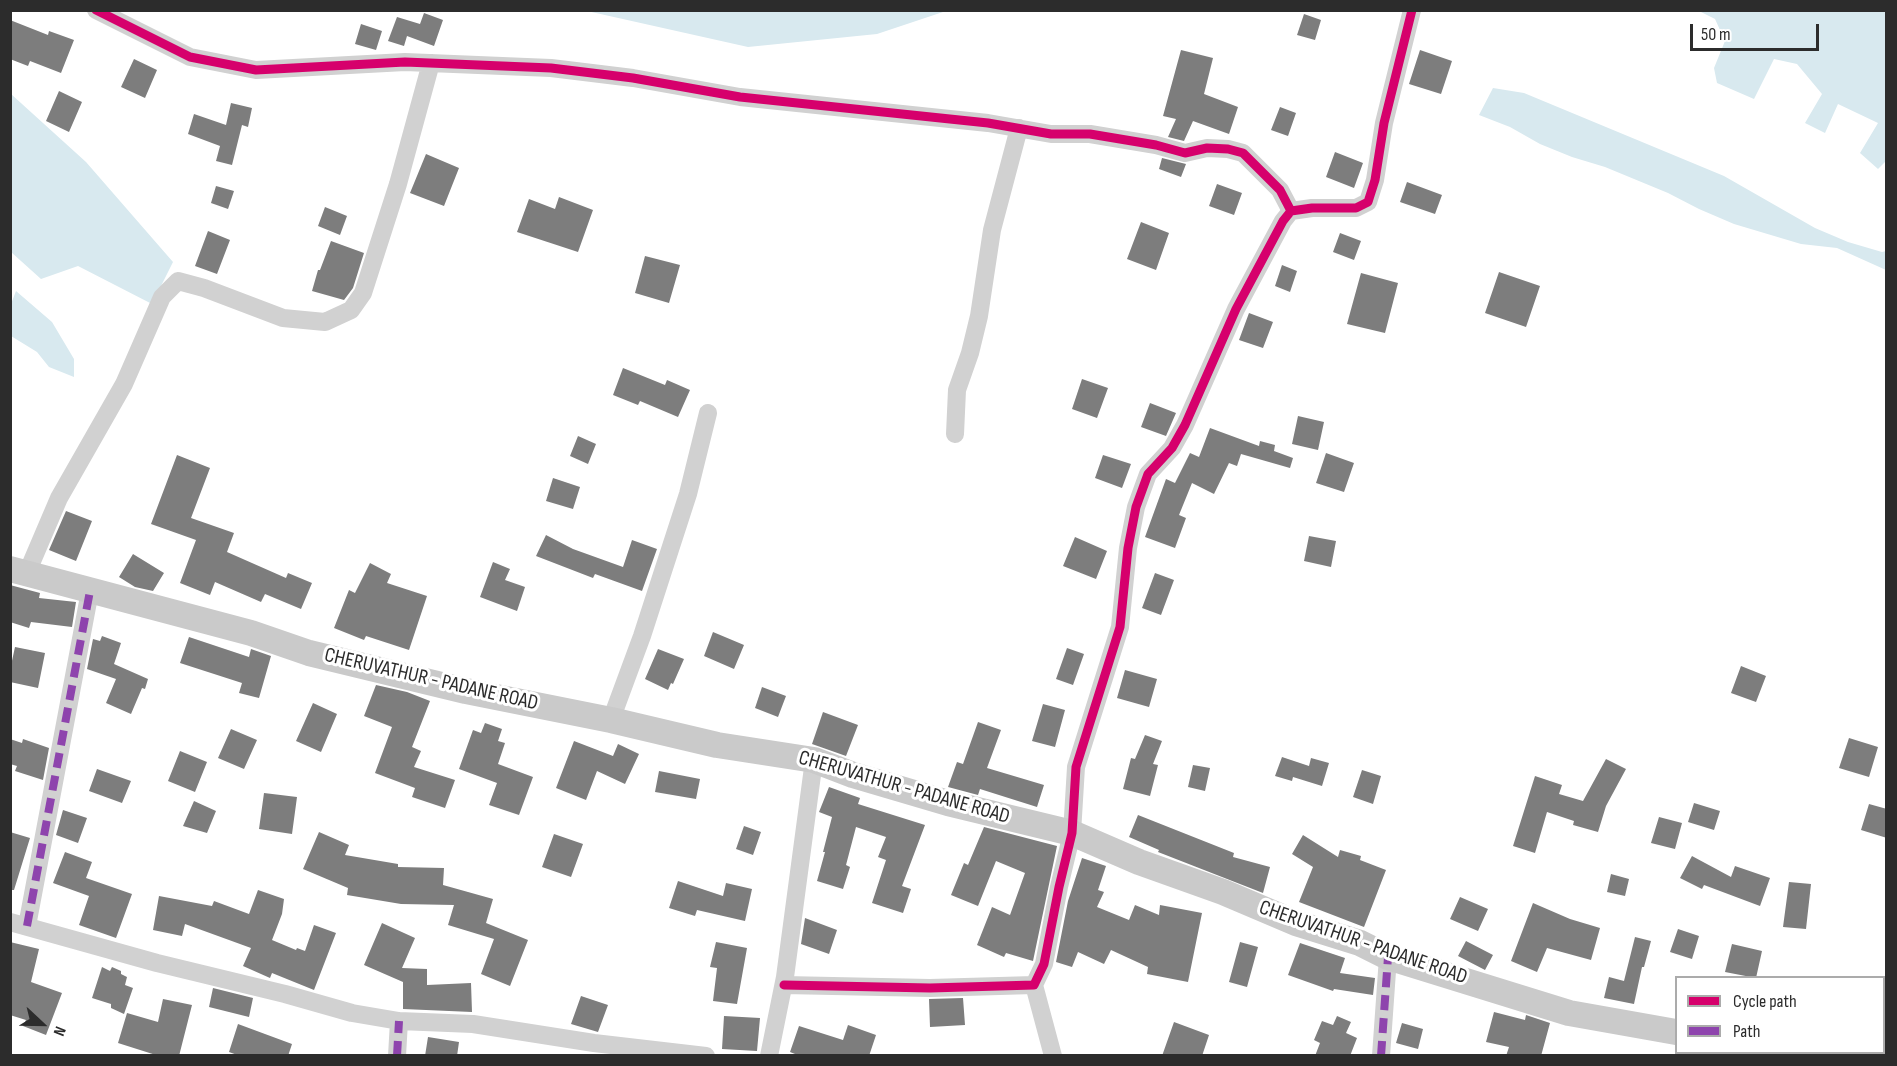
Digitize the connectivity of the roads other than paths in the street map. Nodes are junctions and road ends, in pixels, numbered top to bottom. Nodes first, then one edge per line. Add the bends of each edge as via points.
1 (96, 10) edge
2 (1412, 10) edge
3 (431, 63) junction
4 (1019, 128) junction
5 (1291, 211) junction
6 (708, 413) dead end
7 (955, 434) dead end
8 (19, 571) edge
9 (90, 591) junction
10 (610, 720) junction
11 (814, 760) junction
12 (1072, 833) junction
13 (19, 924) edge
14 (1388, 957) junction
15 (784, 985) junction
16 (1034, 985) junction
17 (399, 1021) junction
18 (1675, 1032) edge
19 (397, 1056) edge
20 (706, 1056) edge
21 (769, 1056) edge
22 (1053, 1056) edge
23 (1381, 1056) edge

1 - 3 street via 190,57 256,70
2 - 5 street via 1368,202 1356,208
3 - 4 street via 551,68 740,97
3 - 8 street via 399,184 363,293 351,309 325,322 283,318 178,281 162,297 124,384
4 - 5 street via 1051,134 1090,134 1185,153 1207,148 1243,153 1280,190
4 - 7 street via 992,230 979,316 957,390
5 - 12 street via 1236,309 1185,425 1172,448 1148,474 1140,496 1128,548 1120,627 1076,766
6 - 10 street via 685,505
8 - 9 main road, CHERUVATHUR - PADANE ROAD
9 - 10 main road, CHERUVATHUR - PADANE ROAD via 251,633 309,653
9 - 13 street
10 - 11 main road, CHERUVATHUR - PADANE ROAD via 717,745
11 - 12 main road, CHERUVATHUR - PADANE ROAD via 948,803
11 - 15 street
12 - 14 main road, CHERUVATHUR - PADANE ROAD
12 - 16 street via 1044,964
13 - 17 street via 352,1013
14 - 18 main road, CHERUVATHUR - PADANE ROAD via 1569,1013
14 - 23 street
15 - 16 street
15 - 21 street
16 - 22 street
17 - 19 street
17 - 20 street via 473,1024

